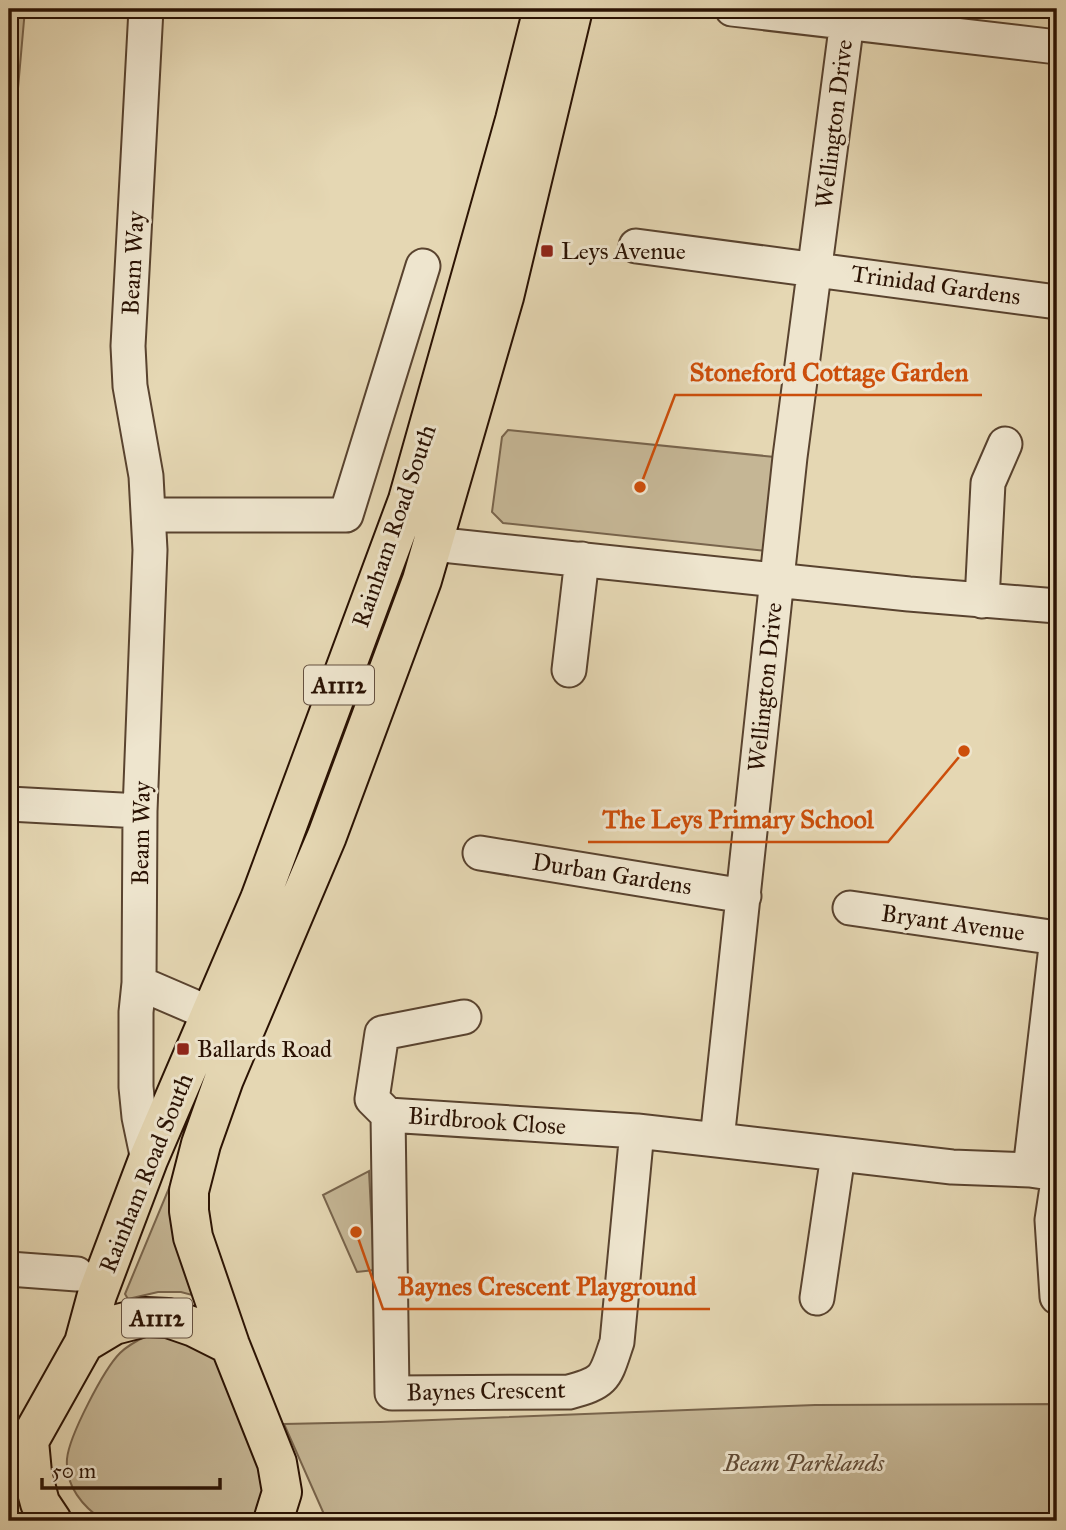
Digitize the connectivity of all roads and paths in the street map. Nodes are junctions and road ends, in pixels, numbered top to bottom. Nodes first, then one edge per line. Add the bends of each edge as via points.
1 (146, 9) edge
2 (543, 9) edge
3 (573, 9) edge
4 (732, 9) edge
5 (847, 21) junction
6 (1057, 47) edge
7 (636, 246) dead end
8 (423, 266) dead end
9 (815, 268) junction
10 (1057, 302) edge
11 (1004, 444) dead end
12 (149, 515) junction
13 (396, 534) junction
14 (433, 544) junction
15 (582, 559) junction
16 (776, 579) junction
17 (982, 601) junction
18 (1057, 607) edge
19 (569, 670) dead end
20 (9, 804) edge
21 (140, 811) junction
22 (480, 853) dead end
23 (744, 896) junction
24 (850, 908) dead end
25 (1057, 938) edge
26 (139, 983) junction
27 (464, 1017) dead end
28 (226, 1025) junction
29 (388, 1115) junction
30 (637, 1131) junction
31 (717, 1139) junction
32 (838, 1155) junction
33 (148, 1160) junction
34 (1048, 1177) edge
35 (9, 1269) edge
36 (77, 1274) dead end
37 (1057, 1297) edge
38 (817, 1298) dead end
39 (84, 1343) junction
40 (230, 1345) junction
41 (19, 1449) edge
42 (285, 1511) edge
43 (52, 1521) edge

1 - 12 street, Beam Way via 128,346
2 - 13 main road, Rainham Road South / A1112
3 - 14 main road, Rainham Road South / A1112 via 504,297
4 - 5 street
5 - 6 street
5 - 9 street, Wellington Drive
7 - 9 street, Trinidad Gardens
8 - 12 street via 346,516
9 - 10 street, Trinidad Gardens
9 - 16 street, Wellington Drive
11 - 17 street via 988,483
12 - 21 street, Beam Way
13 - 14 main road
13 - 28 main road, Rainham Road South / A1112 via 260,899
14 - 15 street
14 - 28 main road, Rainham Road South / A1112 via 327,836
15 - 16 street
15 - 19 street
16 - 17 street
16 - 23 street, Wellington Drive
17 - 18 street
20 - 21 street
21 - 26 street, Beam Way
22 - 23 street, Durban Gardens
23 - 31 street, Wellington Drive
24 - 25 street, Bryant Avenue
25 - 34 street
26 - 28 street
26 - 33 street, Beam Way via 136,1087
27 - 29 street, Birdbrook Close via 382,1033 372,1099
28 - 33 main road, Rainham Road South / A1112
28 - 40 main road, Rainham Road South / A1112 via 189,1191 189,1211 193,1237
29 - 30 street, Birdbrook Close
29 - 30 street, Baynes Crescent via 392,1393 569,1392 589,1387 606,1375 617,1342
30 - 31 street, Birdbrook Close
31 - 32 street
32 - 34 street
32 - 38 street
33 - 39 main road, Rainham Road South / A1112 via 97,1295
34 - 37 street
35 - 36 street
39 - 40 main road, A1112 via 114,1325 145,1317 194,1326
39 - 41 main road, A1112
40 - 42 main road, A1112 via 277,1463
41 - 43 main road, A1112

